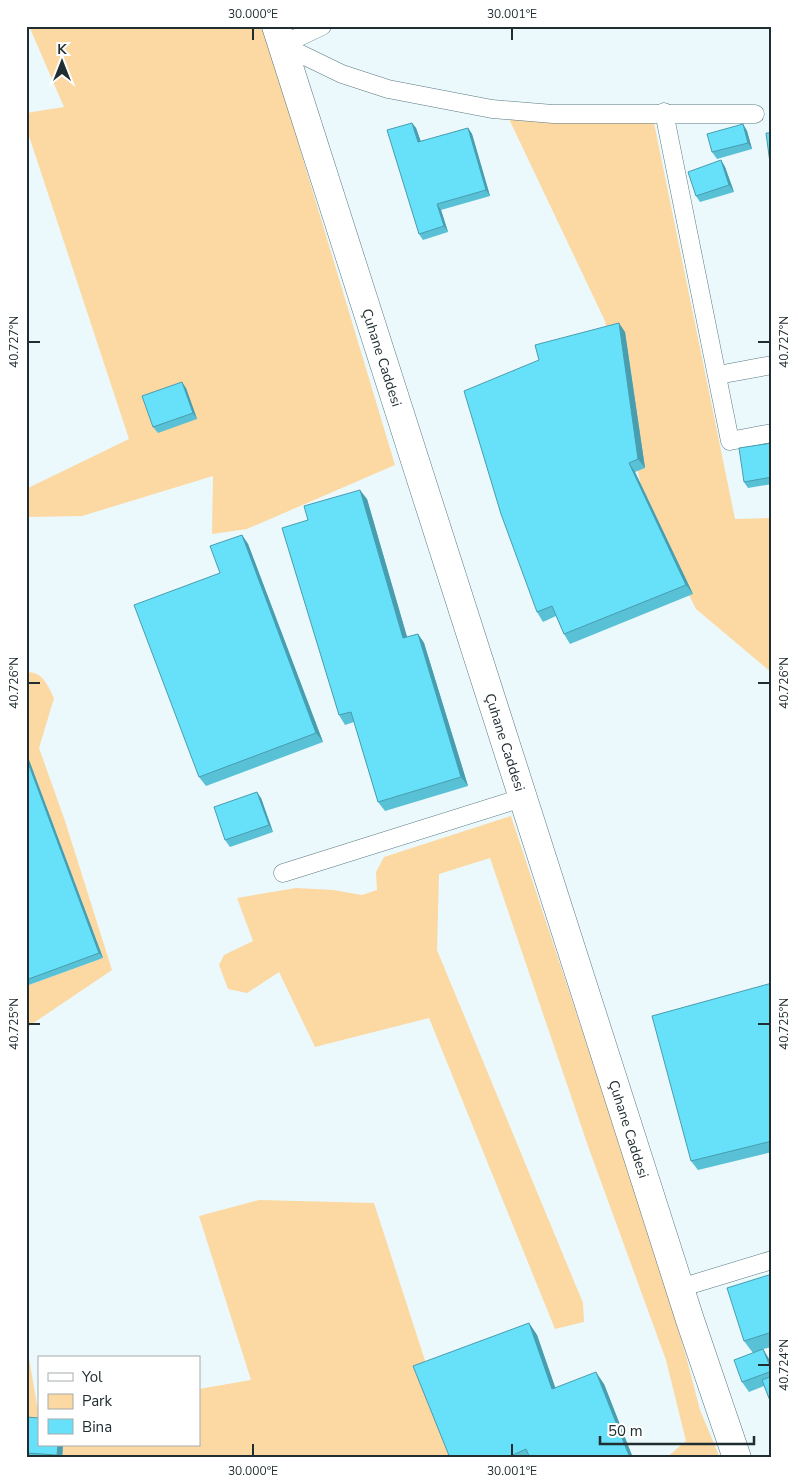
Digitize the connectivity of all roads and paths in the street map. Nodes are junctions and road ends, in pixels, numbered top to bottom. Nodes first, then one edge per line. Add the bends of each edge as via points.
1 (322, 26) edge
2 (279, 36) edge
3 (664, 112) junction
4 (755, 114) dead end
5 (772, 365) edge
6 (718, 375) junction
7 (772, 433) edge
8 (522, 798) junction
9 (283, 873) dead end
10 (772, 1260) edge
11 (680, 1288) junction
12 (737, 1458) edge

1 - 2 street
2 - 3 street via 342,74 388,89 492,109 553,114
2 - 8 main road, Çuhane Caddesi
3 - 4 street
3 - 6 street
5 - 6 street
6 - 7 street via 730,441
8 - 9 street
8 - 11 main road, Çuhane Caddesi
10 - 11 street
11 - 12 main road, Çuhane Caddesi

